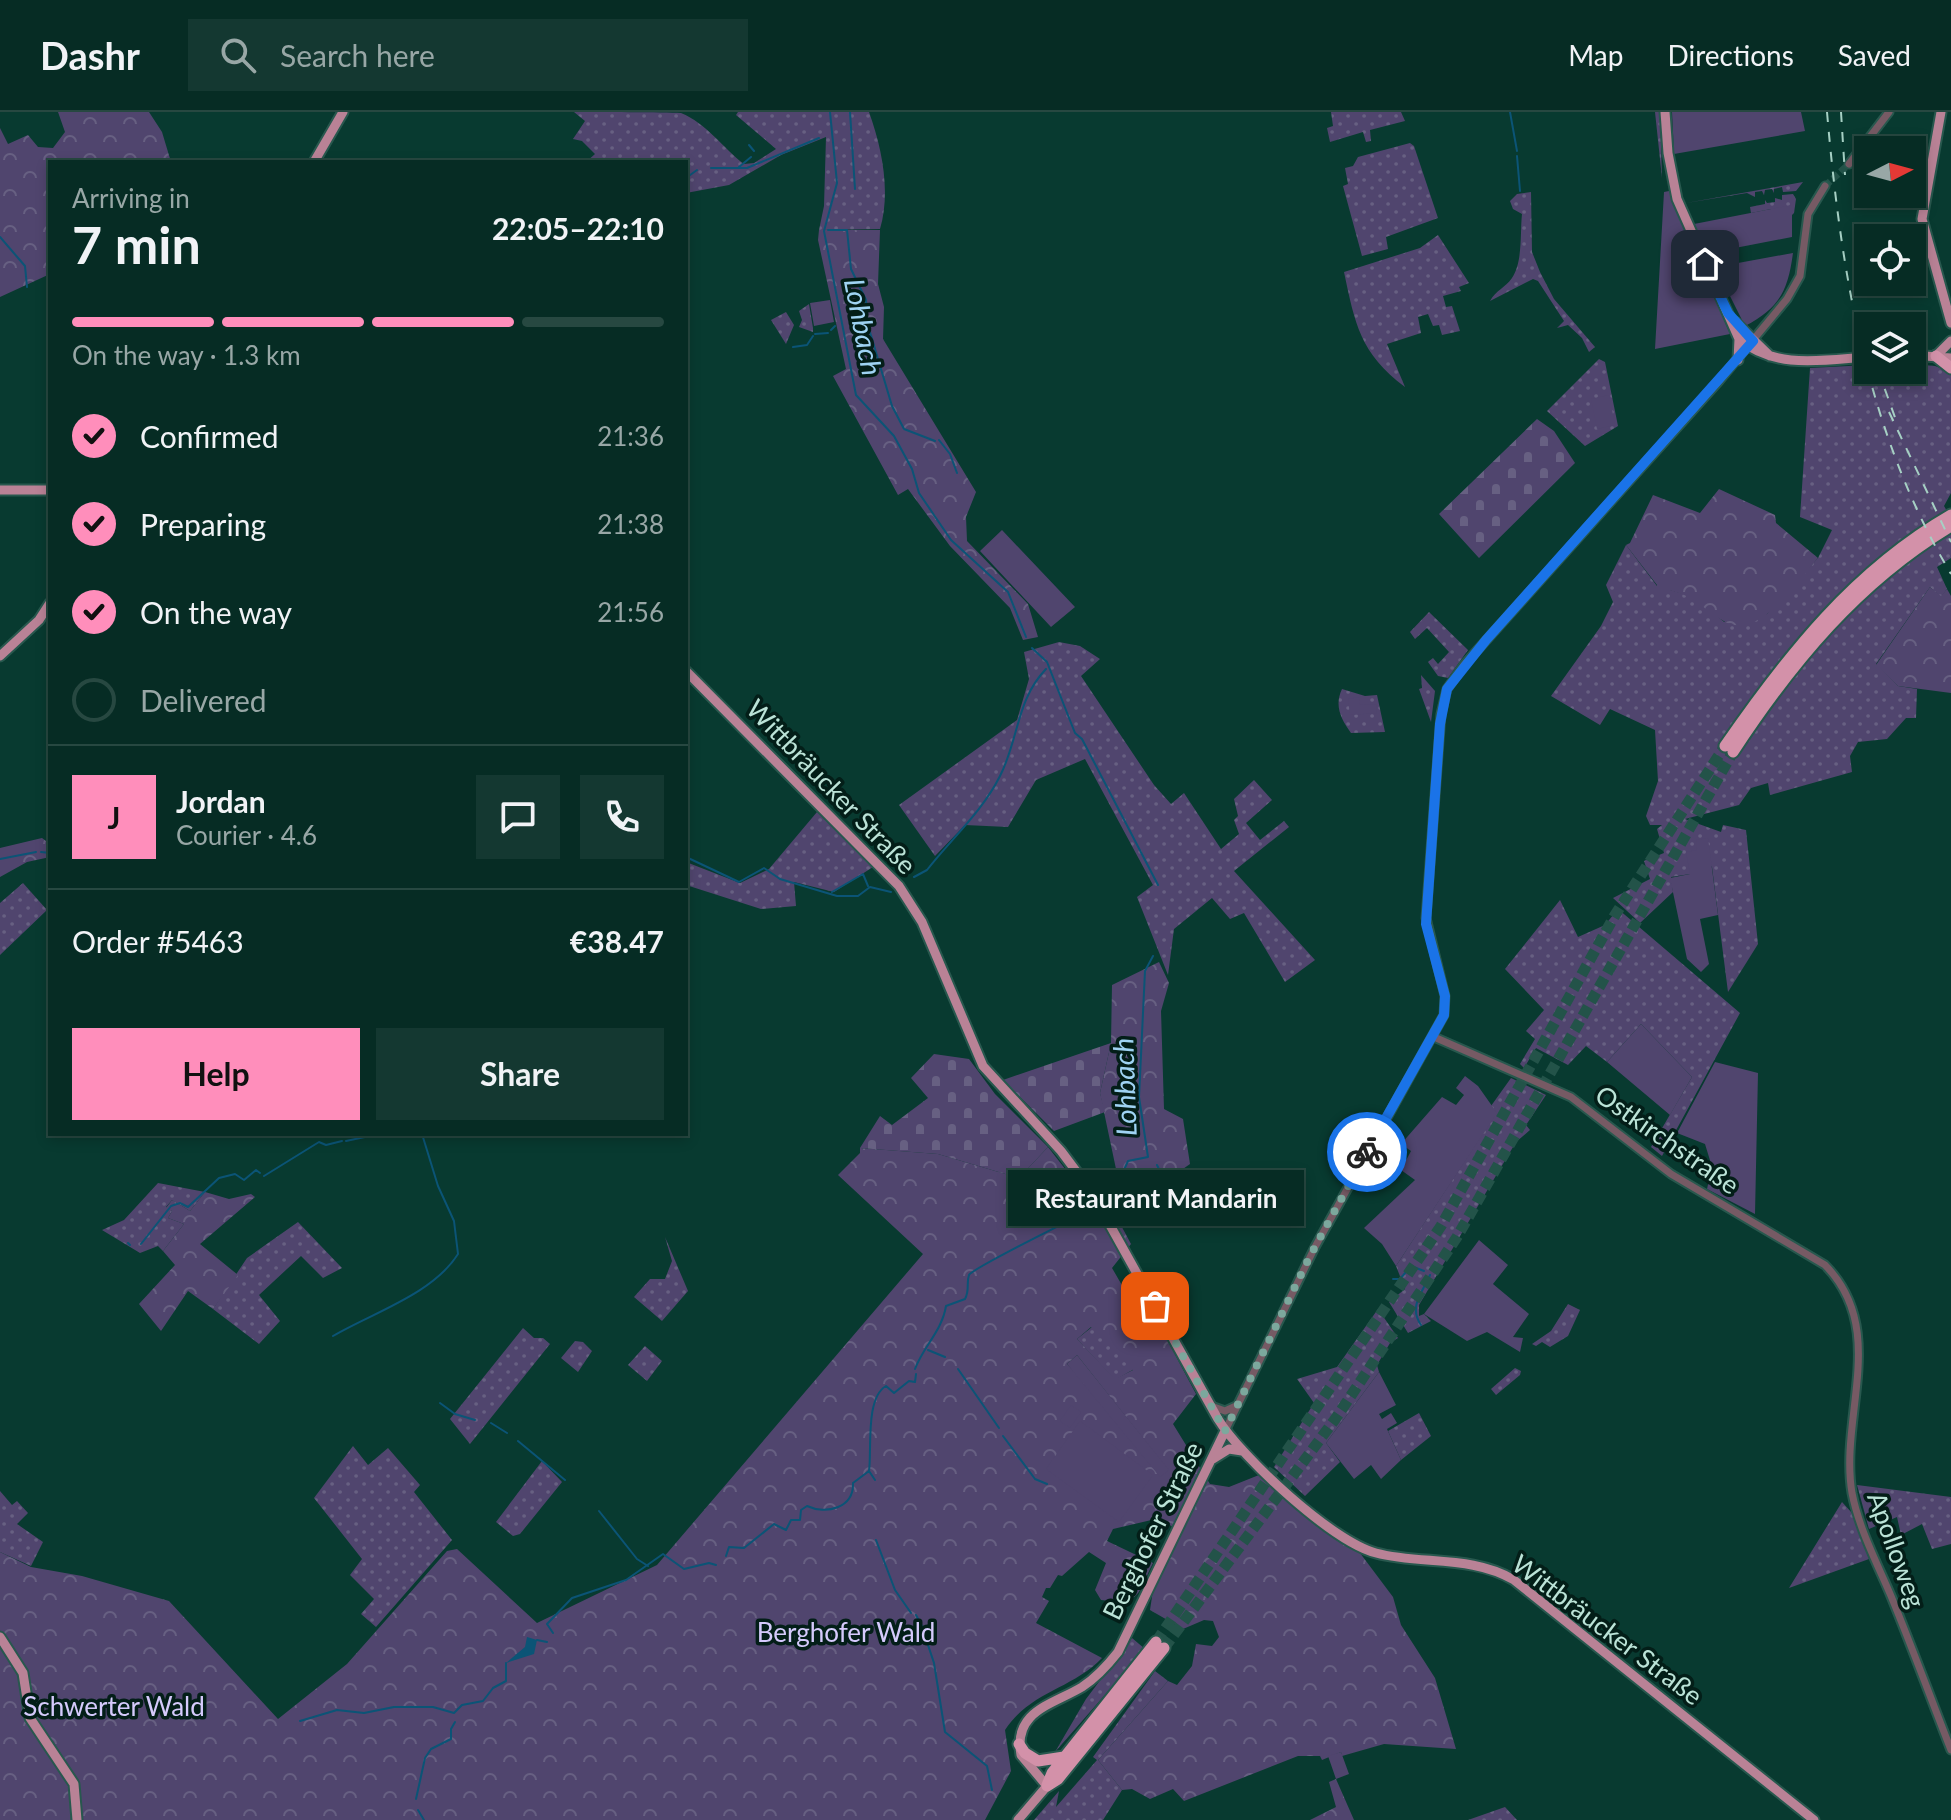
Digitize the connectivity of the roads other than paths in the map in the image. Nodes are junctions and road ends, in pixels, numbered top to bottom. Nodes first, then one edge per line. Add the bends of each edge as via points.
1 (343, 112) edge
2 (1665, 112) edge
3 (1889, 112) edge
4 (1941, 112) edge
5 (315, 160) edge
6 (1849, 164) tunnel mouth
7 (1825, 186) tunnel mouth
8 (1728, 313) junction
9 (1951, 323) edge
10 (1739, 339) junction
11 (1951, 341) edge
12 (1751, 344) junction
13 (1926, 356) edge
14 (1936, 356) junction
15 (1854, 358) edge
16 (1951, 358) edge
17 (1738, 360) junction
18 (1951, 368) edge
19 (0, 490) edge
20 (48, 490) edge
21 (1951, 505) edge
22 (1951, 515) edge
23 (1947, 529) edge
24 (1909, 543) junction
25 (48, 606) edge
26 (0, 656) edge
27 (688, 673) edge
28 (1434, 1037) junction
29 (1851, 1307) joint
30 (1210, 1405) junction
31 (1238, 1405) junction
32 (1225, 1431) junction
33 (1242, 1451) junction
34 (1212, 1460) junction
35 (0, 1637) edge
36 (1019, 1744) junction
37 (1951, 1750) edge
38 (1065, 1757) junction
39 (1047, 1786) junction
40 (77, 1820) edge
41 (1018, 1820) edge
42 (1814, 1820) edge

1 - 5 main road
2 - 8 main road via 1677,199
3 - 6 street
4 - 9 main road via 1922,219
7 - 12 street, Berghofer Straße via 1808,214 1795,287
8 - 10 main road
8 - 12 main road
10 - 12 main road
10 - 17 main road
11 - 14 main road
12 - 15 main road via 1773,358
12 - 17 street, Berghofer Straße
13 - 14 main road
14 - 16 main road
14 - 18 highway
17 - 28 street, Berghofer Straße via 1447,689 1426,918 1446,1003
19 - 20 main road
21 - 24 highway
22 - 24 highway
23 - 24 highway via 1880,576 1831,623 1729,749 1772,678 1818,622
25 - 26 main road
27 - 30 main road, Wittbräucker Straße via 904,892 983,1066 1091,1191
28 - 29 street, Ostkirchstraße via 1571,1097 1672,1174 1825,1265
28 - 31 street, Berghofer Straße via 1315,1247
29 - 37 street, Apolloweg via 1860,1367 1850,1463 1854,1501
30 - 31 street via 1225,1411
30 - 32 main road, Wittbräucker Straße
31 - 32 street, Berghofer Straße
32 - 33 main road, Wittbräucker Straße
32 - 34 main road, Berghofer Straße
33 - 34 main road via 1226,1450
33 - 42 main road, Wittbräucker Straße via 1337,1535 1363,1549 1458,1563 1514,1580
34 - 36 main road, Berghofer Straße via 1118,1652 1091,1681 1031,1714
35 - 40 main road via 23,1673 30,1718 74,1784
36 - 38 highway via 1038,1761
36 - 39 main road via 1023,1761
38 - 39 highway
38 - 39 highway via 1160,1645 1058,1779
39 - 41 main road

